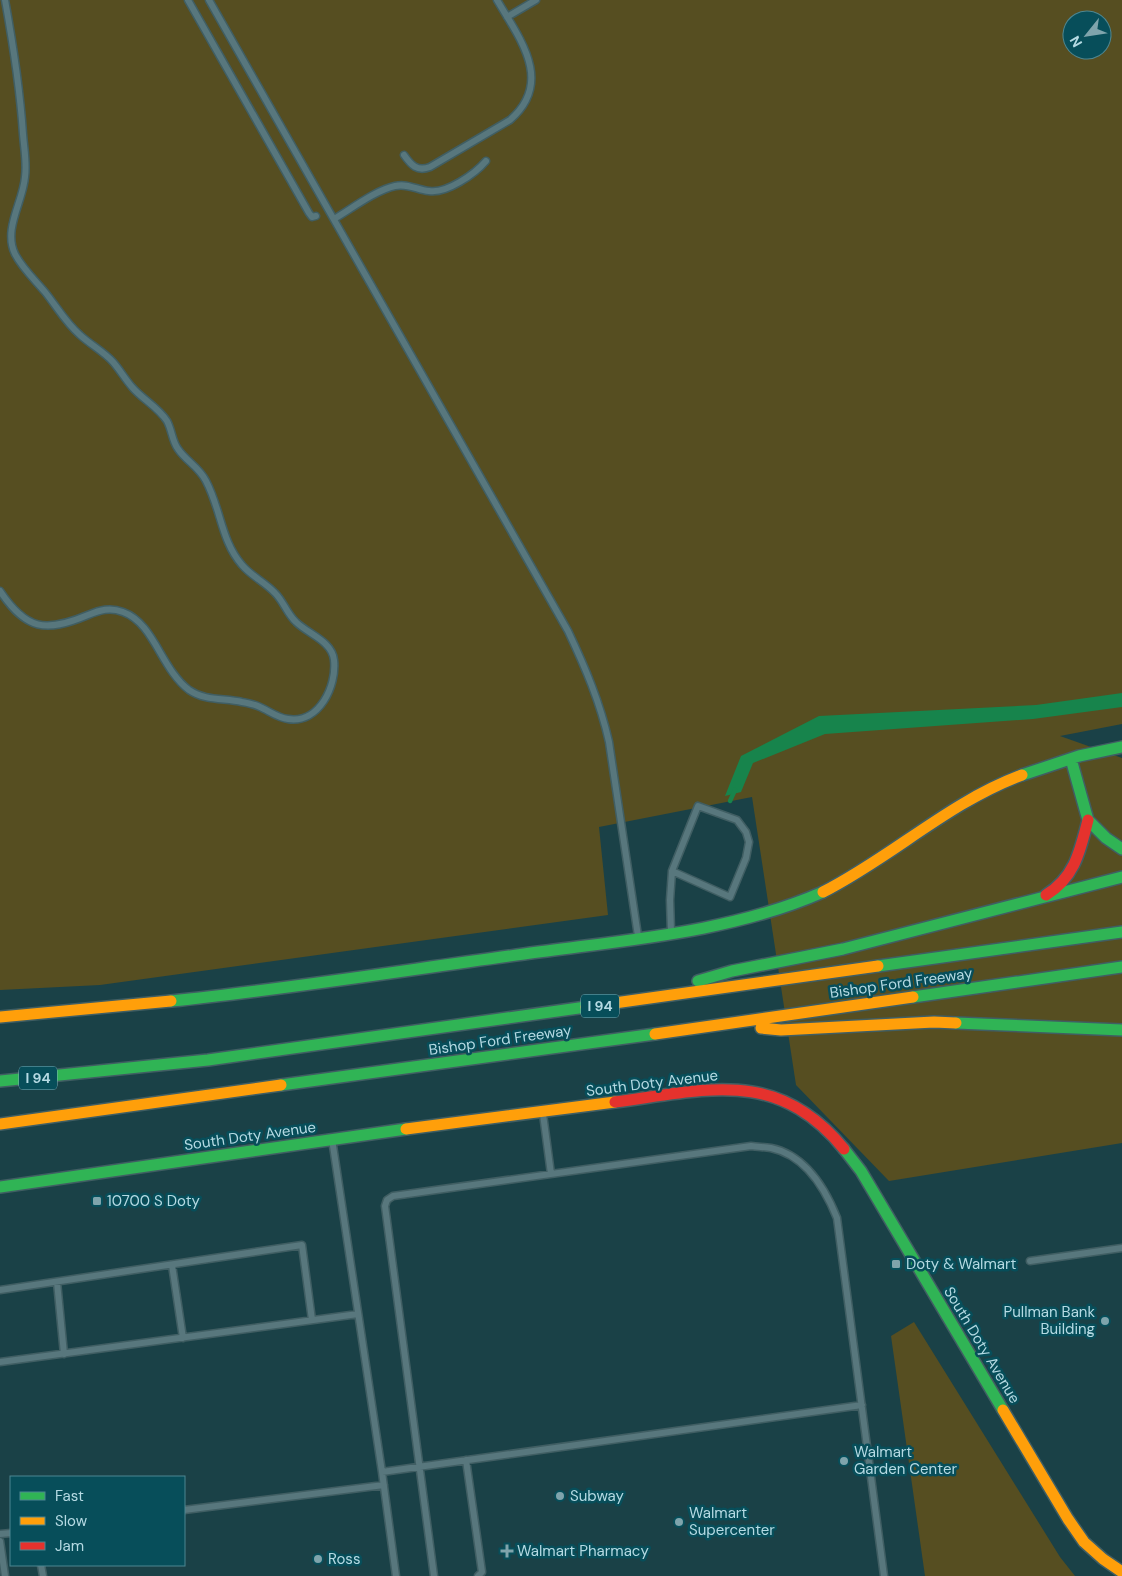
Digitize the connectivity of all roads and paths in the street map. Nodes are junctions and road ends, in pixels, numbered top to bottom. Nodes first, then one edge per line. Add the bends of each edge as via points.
1 (5, 0) edge
2 (188, 0) edge
3 (210, 0) edge
4 (498, 0) edge
5 (536, 0) edge
6 (507, 17) junction
7 (404, 155) dead end
8 (486, 161) dead end
9 (316, 216) dead end
10 (334, 219) junction
11 (0, 591) edge
12 (1122, 747) edge
13 (1071, 758) junction
14 (1088, 820) junction
15 (1122, 849) edge
16 (672, 871) junction
17 (1122, 877) edge
18 (1041, 898) junction
19 (671, 932) junction
20 (1122, 932) edge
21 (638, 938) junction
22 (1122, 967) edge
23 (613, 1005) junction
24 (0, 1017) edge
25 (728, 1024) junction
26 (1122, 1030) edge
27 (0, 1081) edge
28 (543, 1112) junction
29 (0, 1124) edge
30 (332, 1139) junction
31 (551, 1174) junction
32 (0, 1187) edge
33 (1122, 1248) edge
34 (1030, 1261) dead end
35 (172, 1265) junction
36 (58, 1282) junction
37 (0, 1290) edge
38 (358, 1314) junction
39 (312, 1320) junction
40 (183, 1338) junction
41 (64, 1354) junction
42 (0, 1362) edge
43 (862, 1405) junction
44 (466, 1460) junction
45 (418, 1467) junction
46 (382, 1472) junction
47 (384, 1484) junction
48 (185, 1510) edge
49 (0, 1541) edge
50 (1122, 1572) edge
51 (6, 1576) edge
52 (396, 1576) edge
53 (434, 1576) edge
54 (478, 1576) edge
55 (884, 1576) edge

1 - 11 lane via 25,157 25,176 10,238 16,256 74,329 104,353 131,387 167,422 178,450 207,482 229,547 240,564 276,594 294,620 324,642 334,655 330,691 312,714 296,720 248,703 200,696 174,676 148,633 132,616 112,609 100,610 56,626 34,624 17,613
2 - 9 lane via 309,213
3 - 10 lane
4 - 6 lane
5 - 6 lane
6 - 7 lane via 526,52 532,74 530,95 520,111 430,167 417,169
8 - 10 lane via 472,174 438,191 395,186 384,189
10 - 21 lane via 568,631 591,682 609,742
12 - 13 main road
13 - 14 main road
13 - 19 main road via 999,784 874,864 808,898 777,910
14 - 15 main road
14 - 18 main road via 1070,873 1059,886
16 - 16 lane via 698,806 737,820 746,832 749,842 746,858 730,897
16 - 19 lane
17 - 18 main road
18 - 23 main road via 843,949 732,971
19 - 21 main road
20 - 23 main road, Bishop Ford Freeway / I 94
21 - 24 main road via 252,992
22 - 25 main road, Bishop Ford Freeway / I 94
23 - 27 main road, Bishop Ford Freeway / I 94 via 208,1060
25 - 26 main road via 782,1030 934,1022
25 - 29 main road, Bishop Ford Freeway / I 94
28 - 30 main road, South Doty Avenue
28 - 31 lane
28 - 50 main road, South Doty Avenue via 714,1089 736,1089 761,1093 790,1104 819,1123 842,1144 861,1171 1068,1519 1084,1542
30 - 32 main road, South Doty Avenue
30 - 38 lane
31 - 43 lane via 751,1146 771,1148 794,1158 818,1181 837,1218
31 - 45 lane via 393,1196 386,1203
33 - 34 lane
35 - 36 lane
35 - 39 lane via 302,1245
35 - 40 lane
36 - 37 lane
36 - 41 lane
38 - 39 lane
38 - 46 lane
39 - 40 lane
40 - 41 lane
41 - 42 lane
43 - 44 lane
43 - 55 lane
44 - 45 lane
44 - 54 lane via 482,1572
45 - 46 lane
45 - 53 lane
46 - 47 lane
47 - 48 lane
47 - 52 lane
49 - 51 lane

